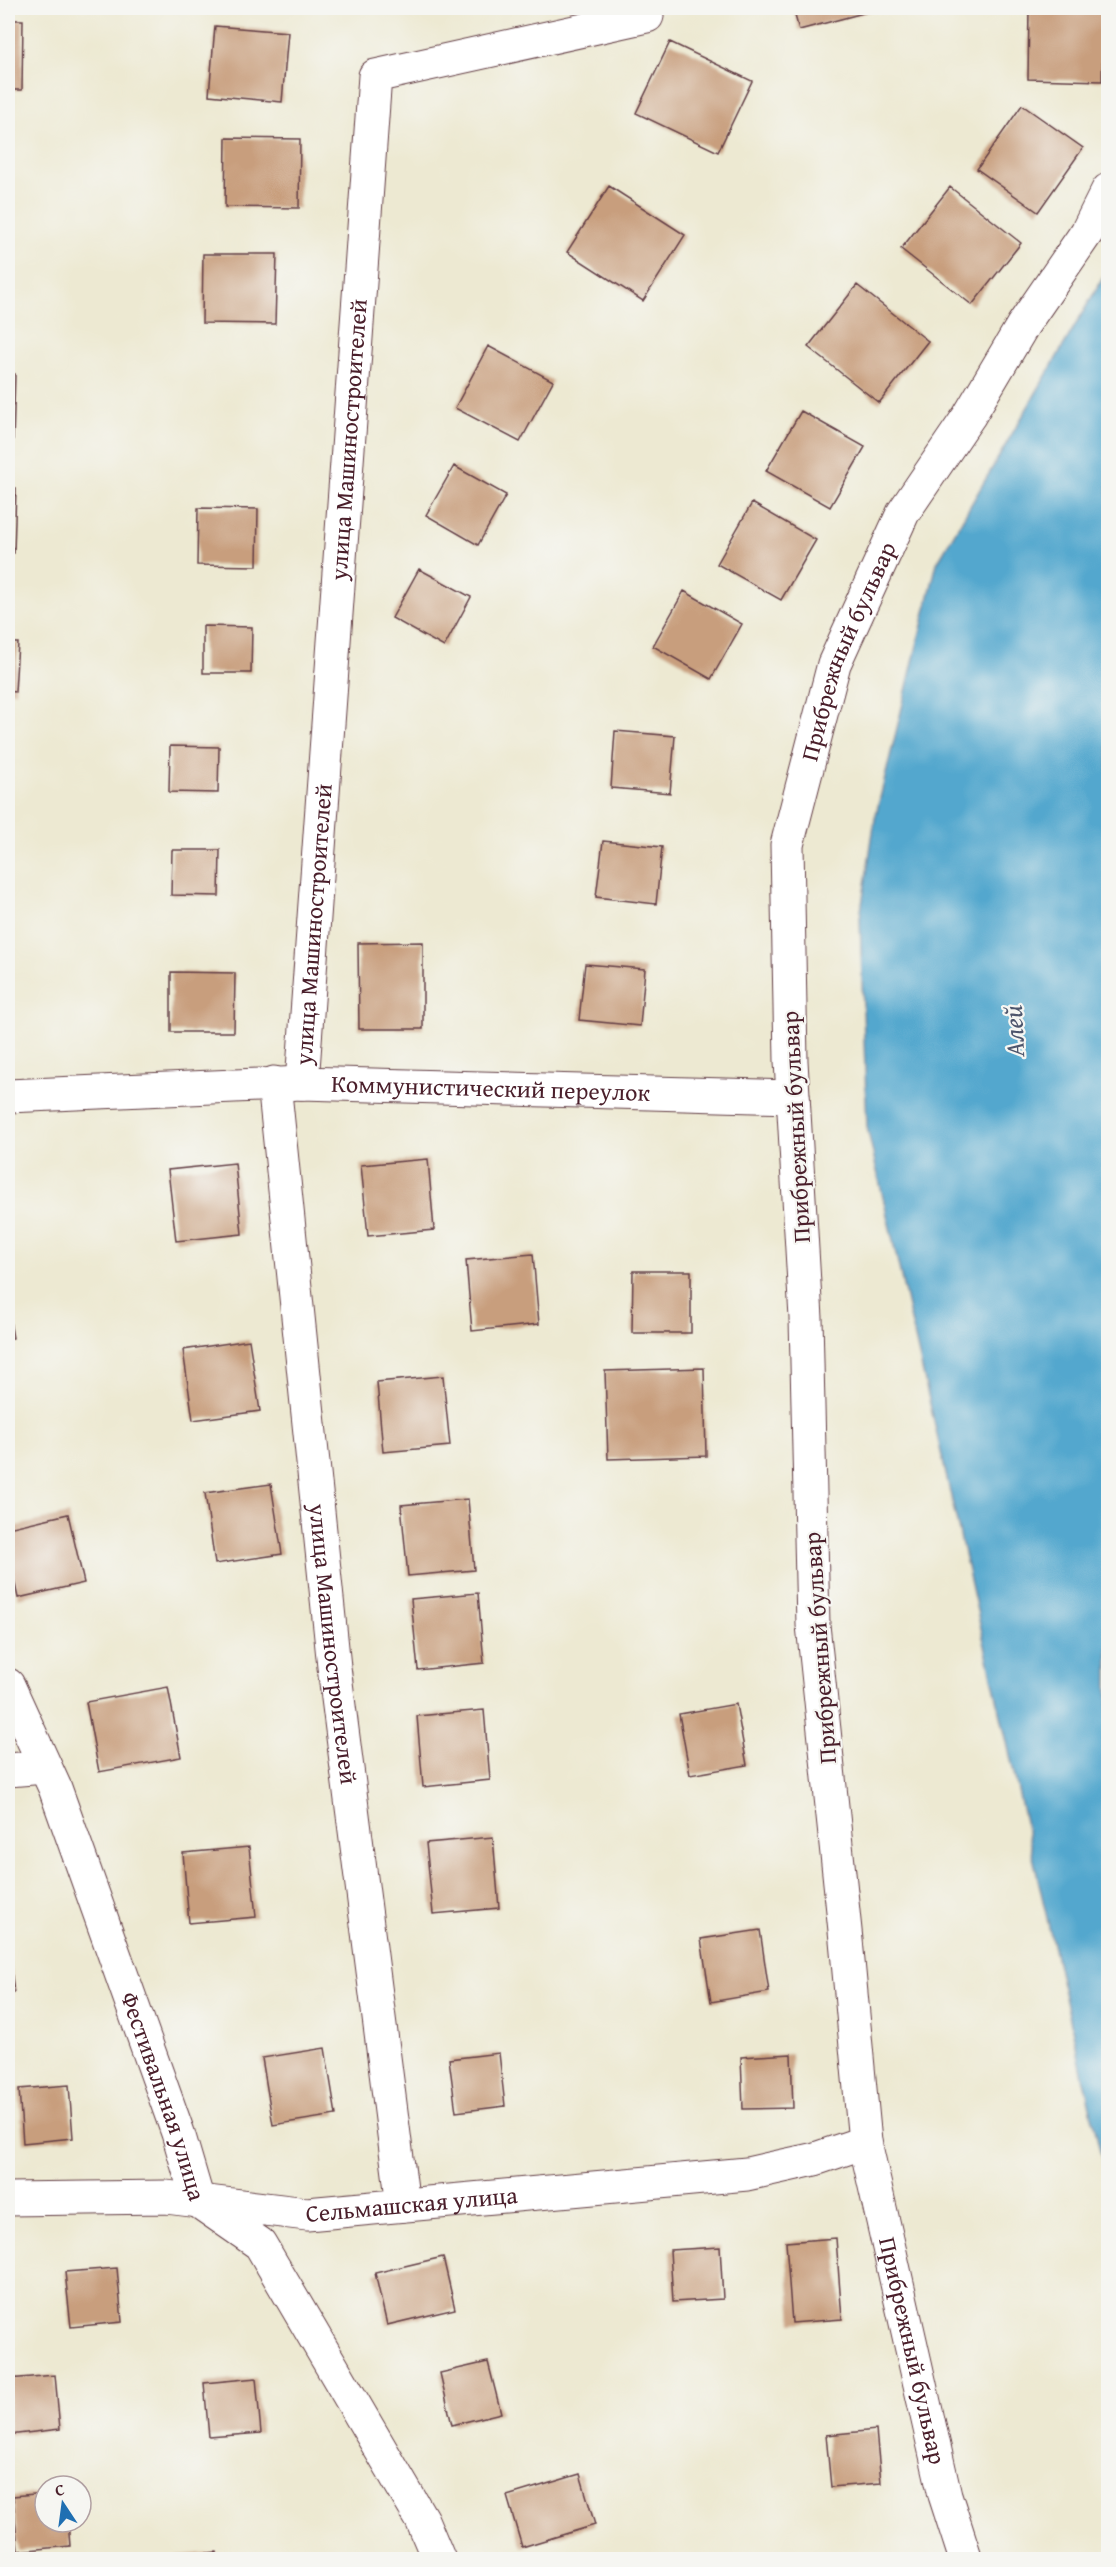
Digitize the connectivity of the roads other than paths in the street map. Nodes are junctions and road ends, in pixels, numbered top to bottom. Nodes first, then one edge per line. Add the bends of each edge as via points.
1 (647, 16) dead end
2 (1108, 190) edge
3 (288, 1083) junction
4 (8, 1096) edge
5 (793, 1097) junction
6 (8, 1685) edge
7 (45, 1767) junction
8 (8, 1770) edge
9 (865, 2142) junction
10 (8, 2199) edge
11 (198, 2201) junction
12 (403, 2205) junction
13 (439, 2559) edge
14 (966, 2559) edge

1 - 3 street, улица Машиностроителей via 375,76
2 - 5 street, Прибрежный бульвар via 1088,232 1023,325 969,416 903,513 834,664 787,845
3 - 4 street, Коммунистический переулок
3 - 5 street, Коммунистический переулок
3 - 12 street, улица Машиностроителей via 334,1667
5 - 9 street, Прибрежный бульвар via 806,1318 813,1625
6 - 7 street, Фестивальная улица
7 - 8 street
7 - 11 street, Фестивальная улица via 178,2133
9 - 12 street, Сельмашская улица via 815,2159 747,2174
9 - 14 street, Прибрежный бульвар via 945,2495
10 - 11 street, Сельмашская улица via 166,2197
11 - 12 street, Сельмашская улица via 307,2214
11 - 13 street, Фестивальная улица via 260,2244 422,2520

